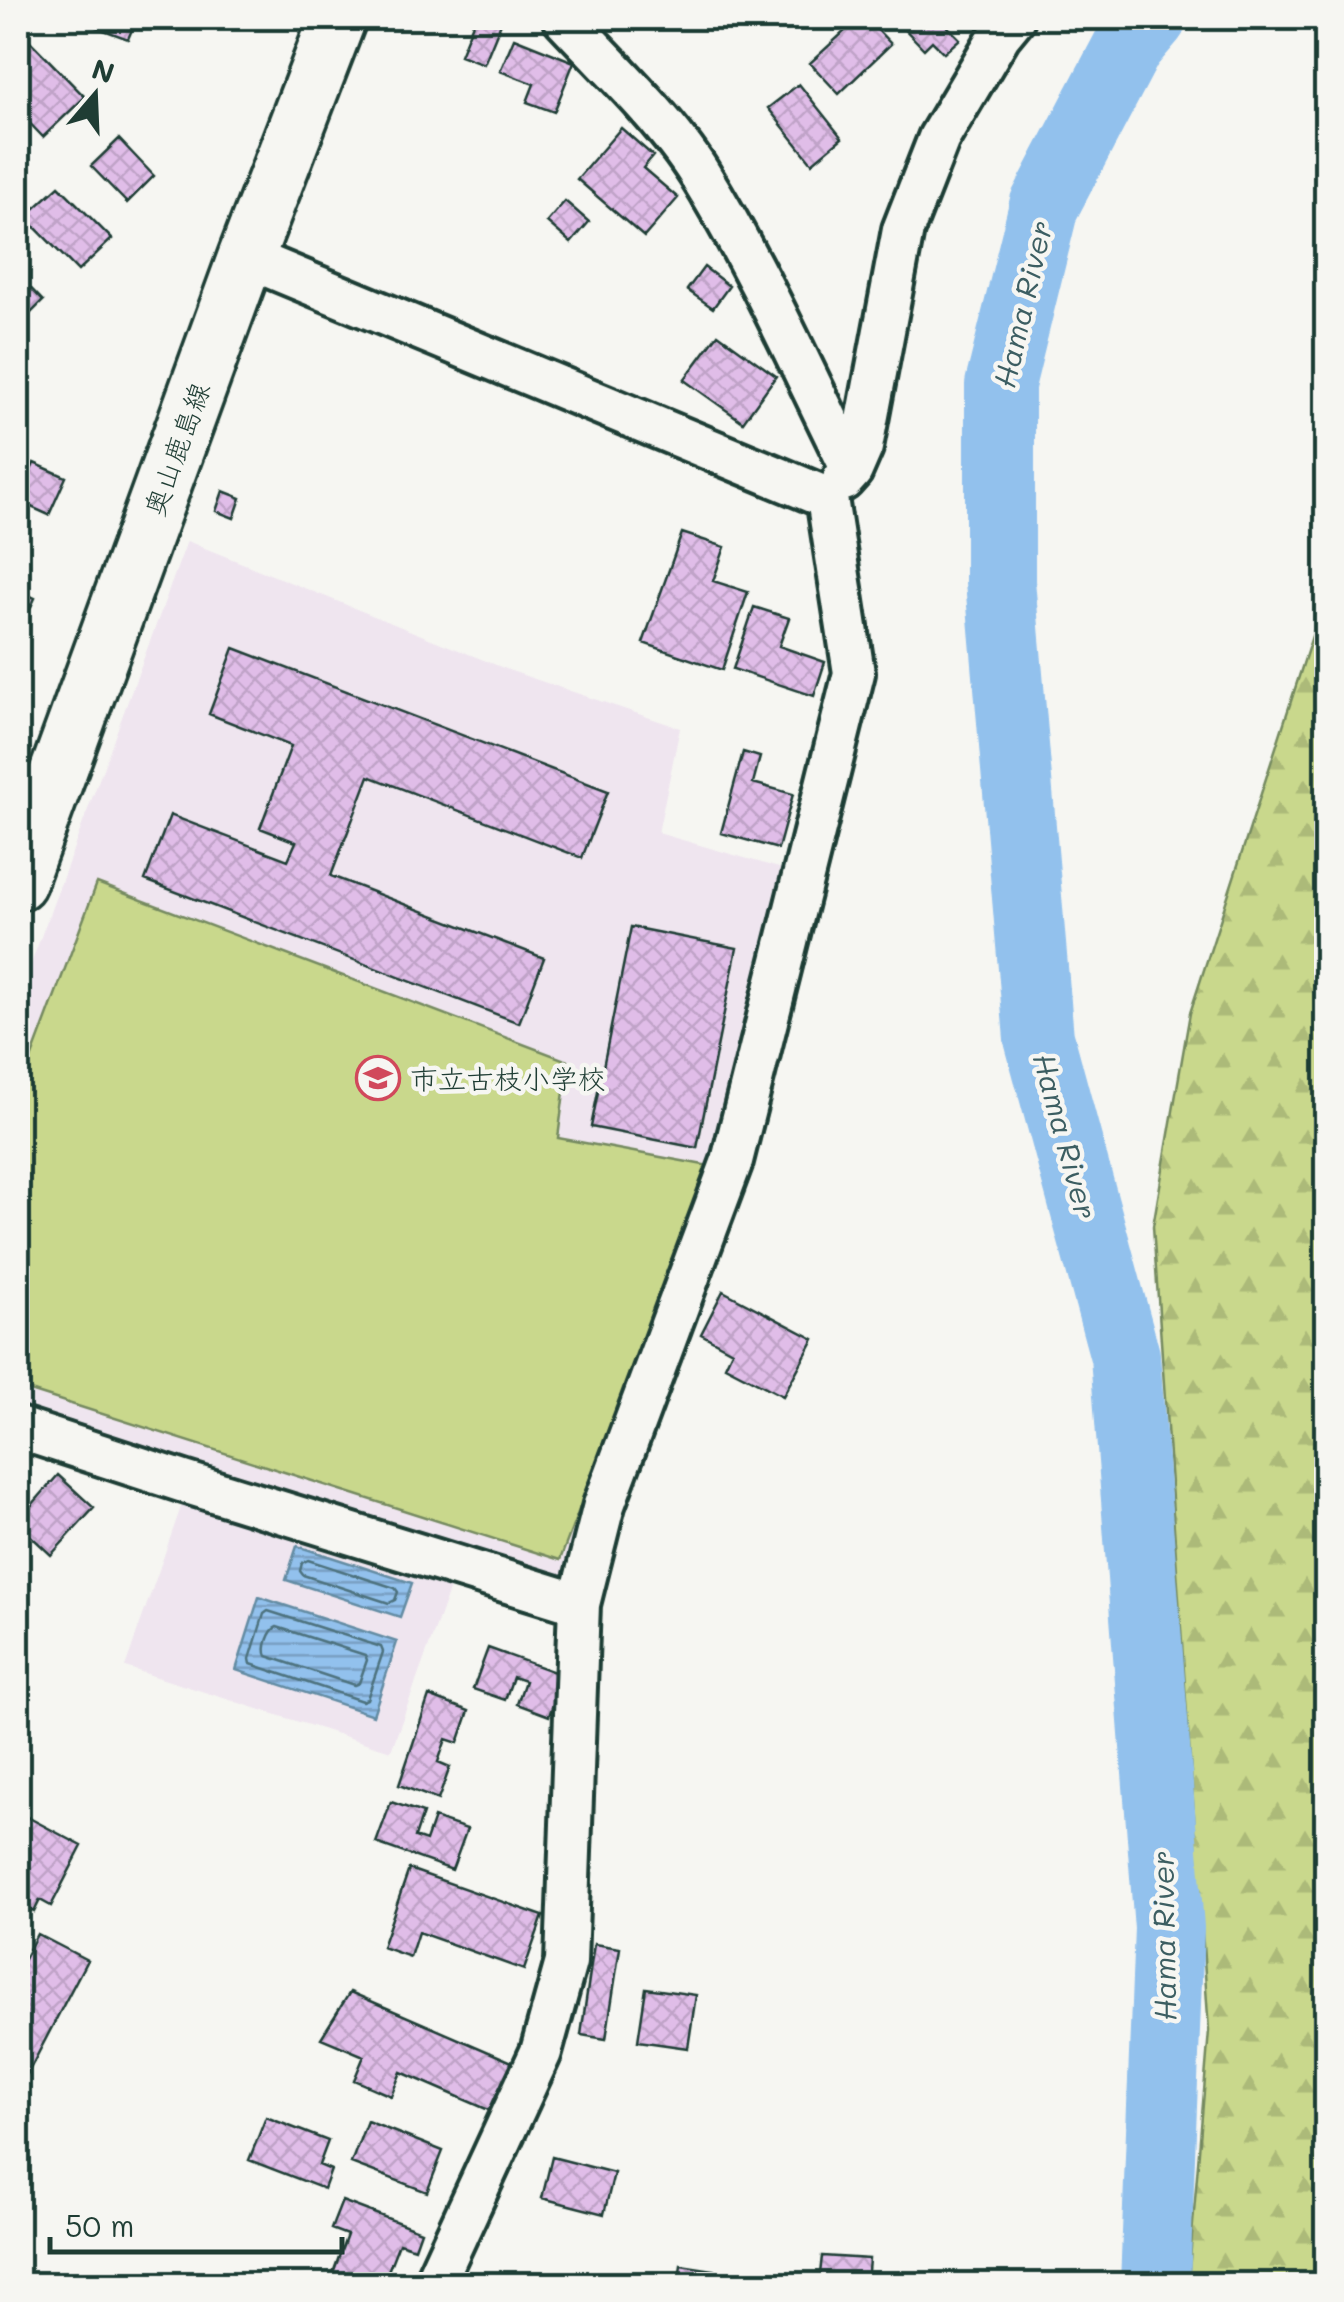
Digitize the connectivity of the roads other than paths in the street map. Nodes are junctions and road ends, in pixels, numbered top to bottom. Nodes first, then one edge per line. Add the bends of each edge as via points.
1 (338, 18) edge
2 (564, 18) edge
3 (1014, 18) edge
4 (246, 258) junction
5 (839, 484) junction
6 (18, 882) edge
7 (18, 1428) edge
8 (579, 1604) junction
9 (434, 2284) edge

1 - 4 main road, 奥山鹿島線
2 - 5 street via 697,170 750,264
3 - 5 street via 939,138 904,230 862,447
4 - 5 street
4 - 6 main road, 奥山鹿島線
5 - 8 street via 854,673 732,1160 604,1504
7 - 8 street
8 - 9 street via 566,1962 541,2052

